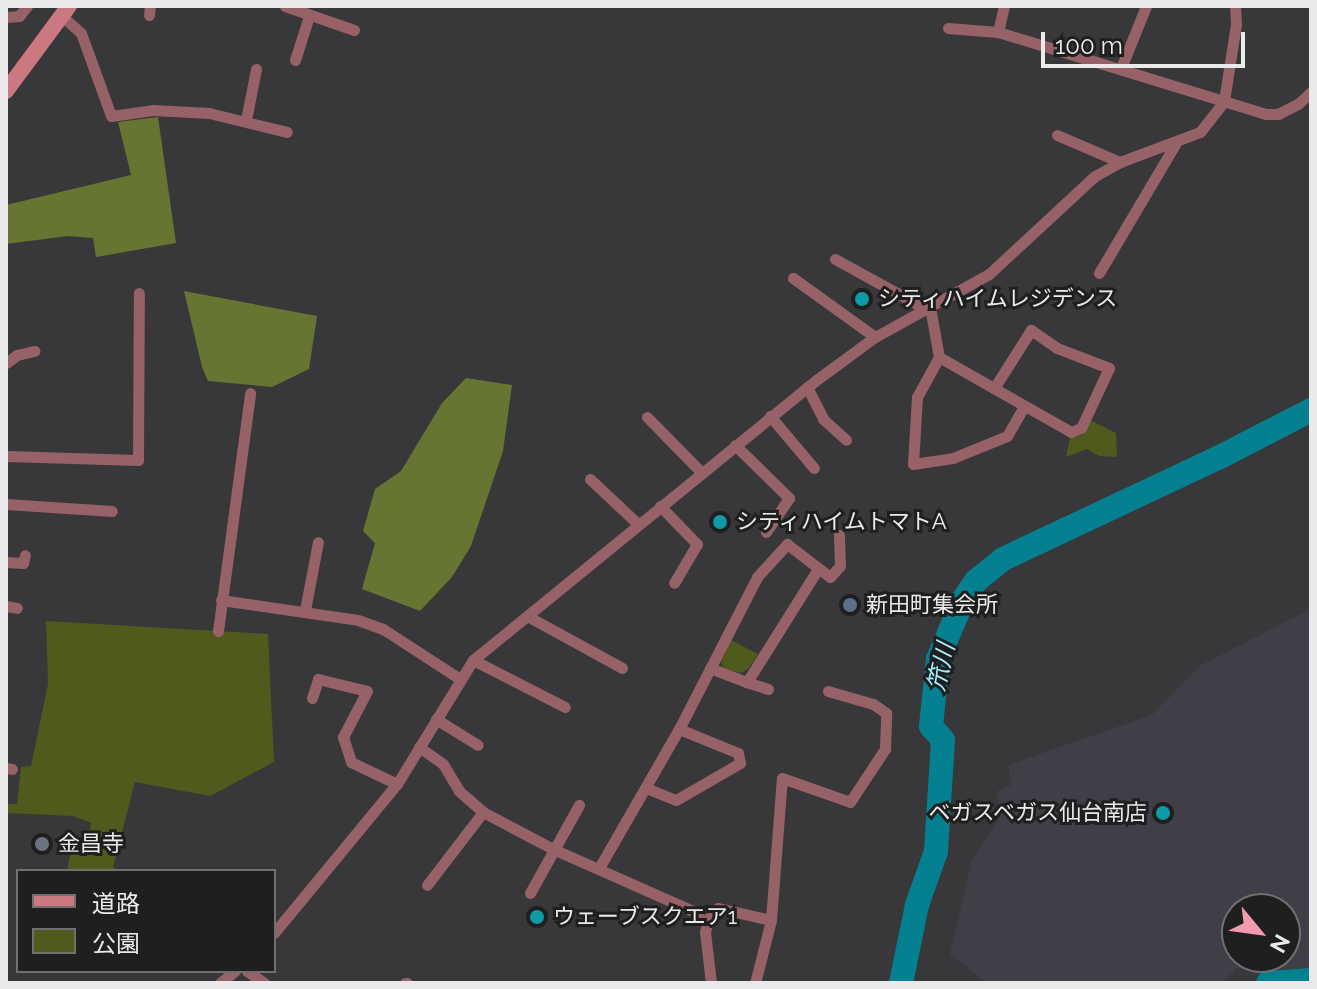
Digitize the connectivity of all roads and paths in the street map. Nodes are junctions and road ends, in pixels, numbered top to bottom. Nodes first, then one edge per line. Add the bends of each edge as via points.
1 (27, 6) edge
2 (285, 6) edge
3 (1004, 6) edge
4 (1146, 6) edge
5 (1235, 6) edge
6 (66, 11) edge
7 (309, 16) junction
8 (6, 17) edge
9 (948, 28) dead end
10 (354, 30) dead end
11 (998, 32) junction
12 (295, 60) dead end
13 (1121, 68) junction
14 (256, 69) dead end
15 (6, 91) edge
16 (1311, 92) edge
17 (1224, 101) junction
18 (246, 120) junction
19 (287, 132) dead end
20 (1057, 135) dead end
21 (1176, 143) junction
22 (1120, 162) junction
23 (835, 259) dead end
24 (1099, 273) dead end
25 (793, 278) dead end
26 (139, 293) dead end
27 (928, 308) junction
28 (875, 337) junction
29 (35, 351) dead end
30 (939, 357) junction
31 (6, 363) edge
32 (807, 387) junction
33 (994, 388) junction
34 (250, 393) dead end
35 (1024, 407) junction
36 (770, 416) junction
37 (647, 417) dead end
38 (846, 440) dead end
39 (735, 445) junction
40 (6, 456) edge
41 (814, 468) dead end
42 (702, 473) junction
43 (590, 479) dead end
44 (6, 504) edge
45 (660, 506) junction
46 (112, 511) dead end
47 (638, 524) junction
48 (766, 532) dead end
49 (839, 535) dead end
50 (318, 542) dead end
51 (25, 555) dead end
52 (6, 562) edge
53 (818, 569) junction
54 (674, 583) dead end
55 (221, 600) junction
56 (305, 610) junction
57 (529, 617) junction
58 (218, 631) dead end
59 (473, 660) junction
60 (622, 668) dead end
61 (710, 668) junction
62 (460, 679) junction
63 (747, 682) junction
64 (768, 689) dead end
65 (828, 691) dead end
66 (312, 698) dead end
67 (565, 707) dead end
68 (436, 719) junction
69 (679, 729) junction
70 (478, 745) dead end
71 (419, 747) junction
72 (397, 784) junction
73 (646, 788) junction
74 (579, 805) dead end
75 (483, 812) junction
76 (553, 849) junction
77 (599, 868) junction
78 (427, 885) dead end
79 (530, 893) dead end
80 (709, 918) junction
81 (771, 920) junction
82 (276, 931) edge
83 (711, 983) edge
84 (755, 983) edge

1 - 8 street via 19,16
2 - 7 street
3 - 11 street
4 - 13 street
5 - 17 street
6 - 15 street
6 - 18 street via 81,33 111,116 153,110
7 - 10 street
7 - 12 street
9 - 11 street
11 - 13 street
13 - 17 street
14 - 18 street
16 - 17 street via 1278,114
17 - 21 street via 1200,132
18 - 19 street
20 - 22 street
21 - 22 street
21 - 24 street
22 - 27 street via 1064,201 989,274
23 - 27 street
25 - 28 street
26 - 40 street via 138,460
27 - 28 street
27 - 30 street
28 - 32 street
29 - 31 street
30 - 33 street
30 - 35 street via 917,397 913,464 953,458 1007,436
32 - 36 street
32 - 38 street via 823,419
33 - 35 street
33 - 35 street via 1031,330 1057,348 1109,368 1081,428 1071,432
34 - 55 street
36 - 39 street
36 - 41 street
37 - 42 street
39 - 42 street
39 - 48 street via 789,498
42 - 45 street
43 - 47 street
44 - 46 street
45 - 47 street
45 - 54 street via 697,544
47 - 57 street
49 - 53 street via 840,566 830,577
50 - 56 street
51 - 52 street via 23,563
53 - 61 street via 787,544 757,577
53 - 63 street
55 - 56 street
55 - 58 street
56 - 62 street via 383,629
57 - 59 street
57 - 60 street
59 - 62 street
59 - 67 street
61 - 63 street
61 - 69 street
62 - 68 street
63 - 64 street
65 - 81 street via 886,713 885,749 850,802 782,778
66 - 72 street via 318,679 367,691 343,737 351,762
68 - 70 street
68 - 71 street
69 - 73 street
69 - 73 street via 738,753 740,763 676,800
71 - 72 street
71 - 75 street via 443,764 459,791
72 - 82 street
73 - 77 street
74 - 76 street
75 - 76 street
75 - 78 street
76 - 77 street
76 - 79 street
77 - 80 street
80 - 81 street via 718,908
80 - 83 street via 705,932
81 - 84 street

